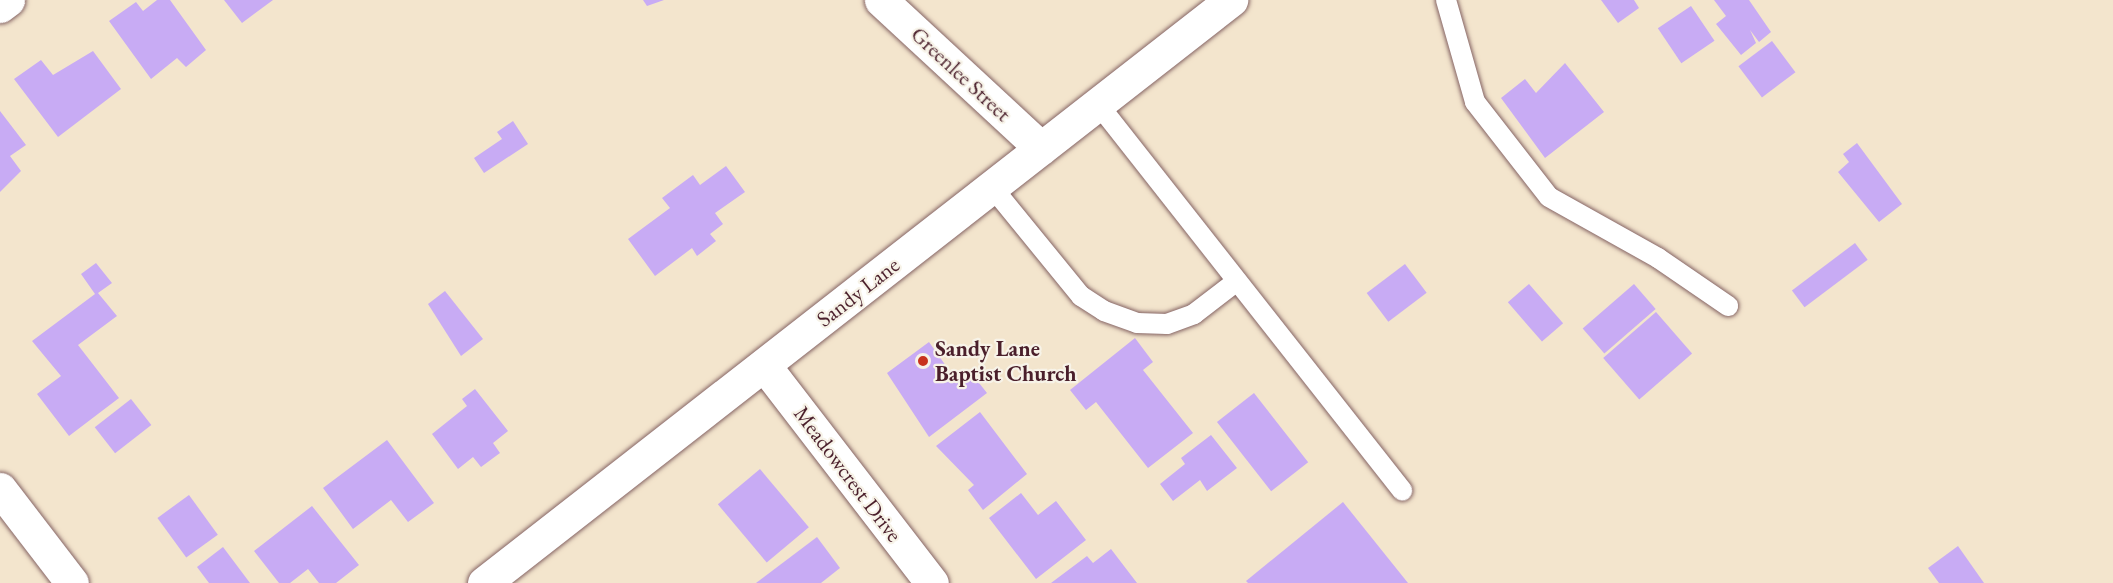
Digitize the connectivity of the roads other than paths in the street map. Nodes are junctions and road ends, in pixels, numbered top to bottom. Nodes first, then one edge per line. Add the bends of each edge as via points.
1 (8, 0) edge
2 (881, 0) edge
3 (1231, 0) edge
4 (1446, 0) edge
5 (0, 6) edge
6 (1098, 104) junction
7 (1041, 148) junction
8 (992, 187) junction
9 (1237, 281) junction
10 (1728, 306) dead end
11 (764, 365) junction
12 (0, 489) edge
13 (1402, 491) dead end
14 (72, 583) edge
15 (484, 583) edge
16 (932, 583) edge

1 - 5 street
2 - 7 street, Greenlee Street
3 - 6 street, Sandy Lane
4 - 10 lane via 1476,102 1549,197 1658,258
6 - 7 street, Sandy Lane
6 - 9 lane
7 - 8 street, Sandy Lane
8 - 9 lane via 1081,296 1104,311 1137,323 1167,324 1194,314
8 - 11 street, Sandy Lane
9 - 13 lane
11 - 15 street, Sandy Lane
11 - 16 street, Meadowcrest Drive
12 - 14 street

